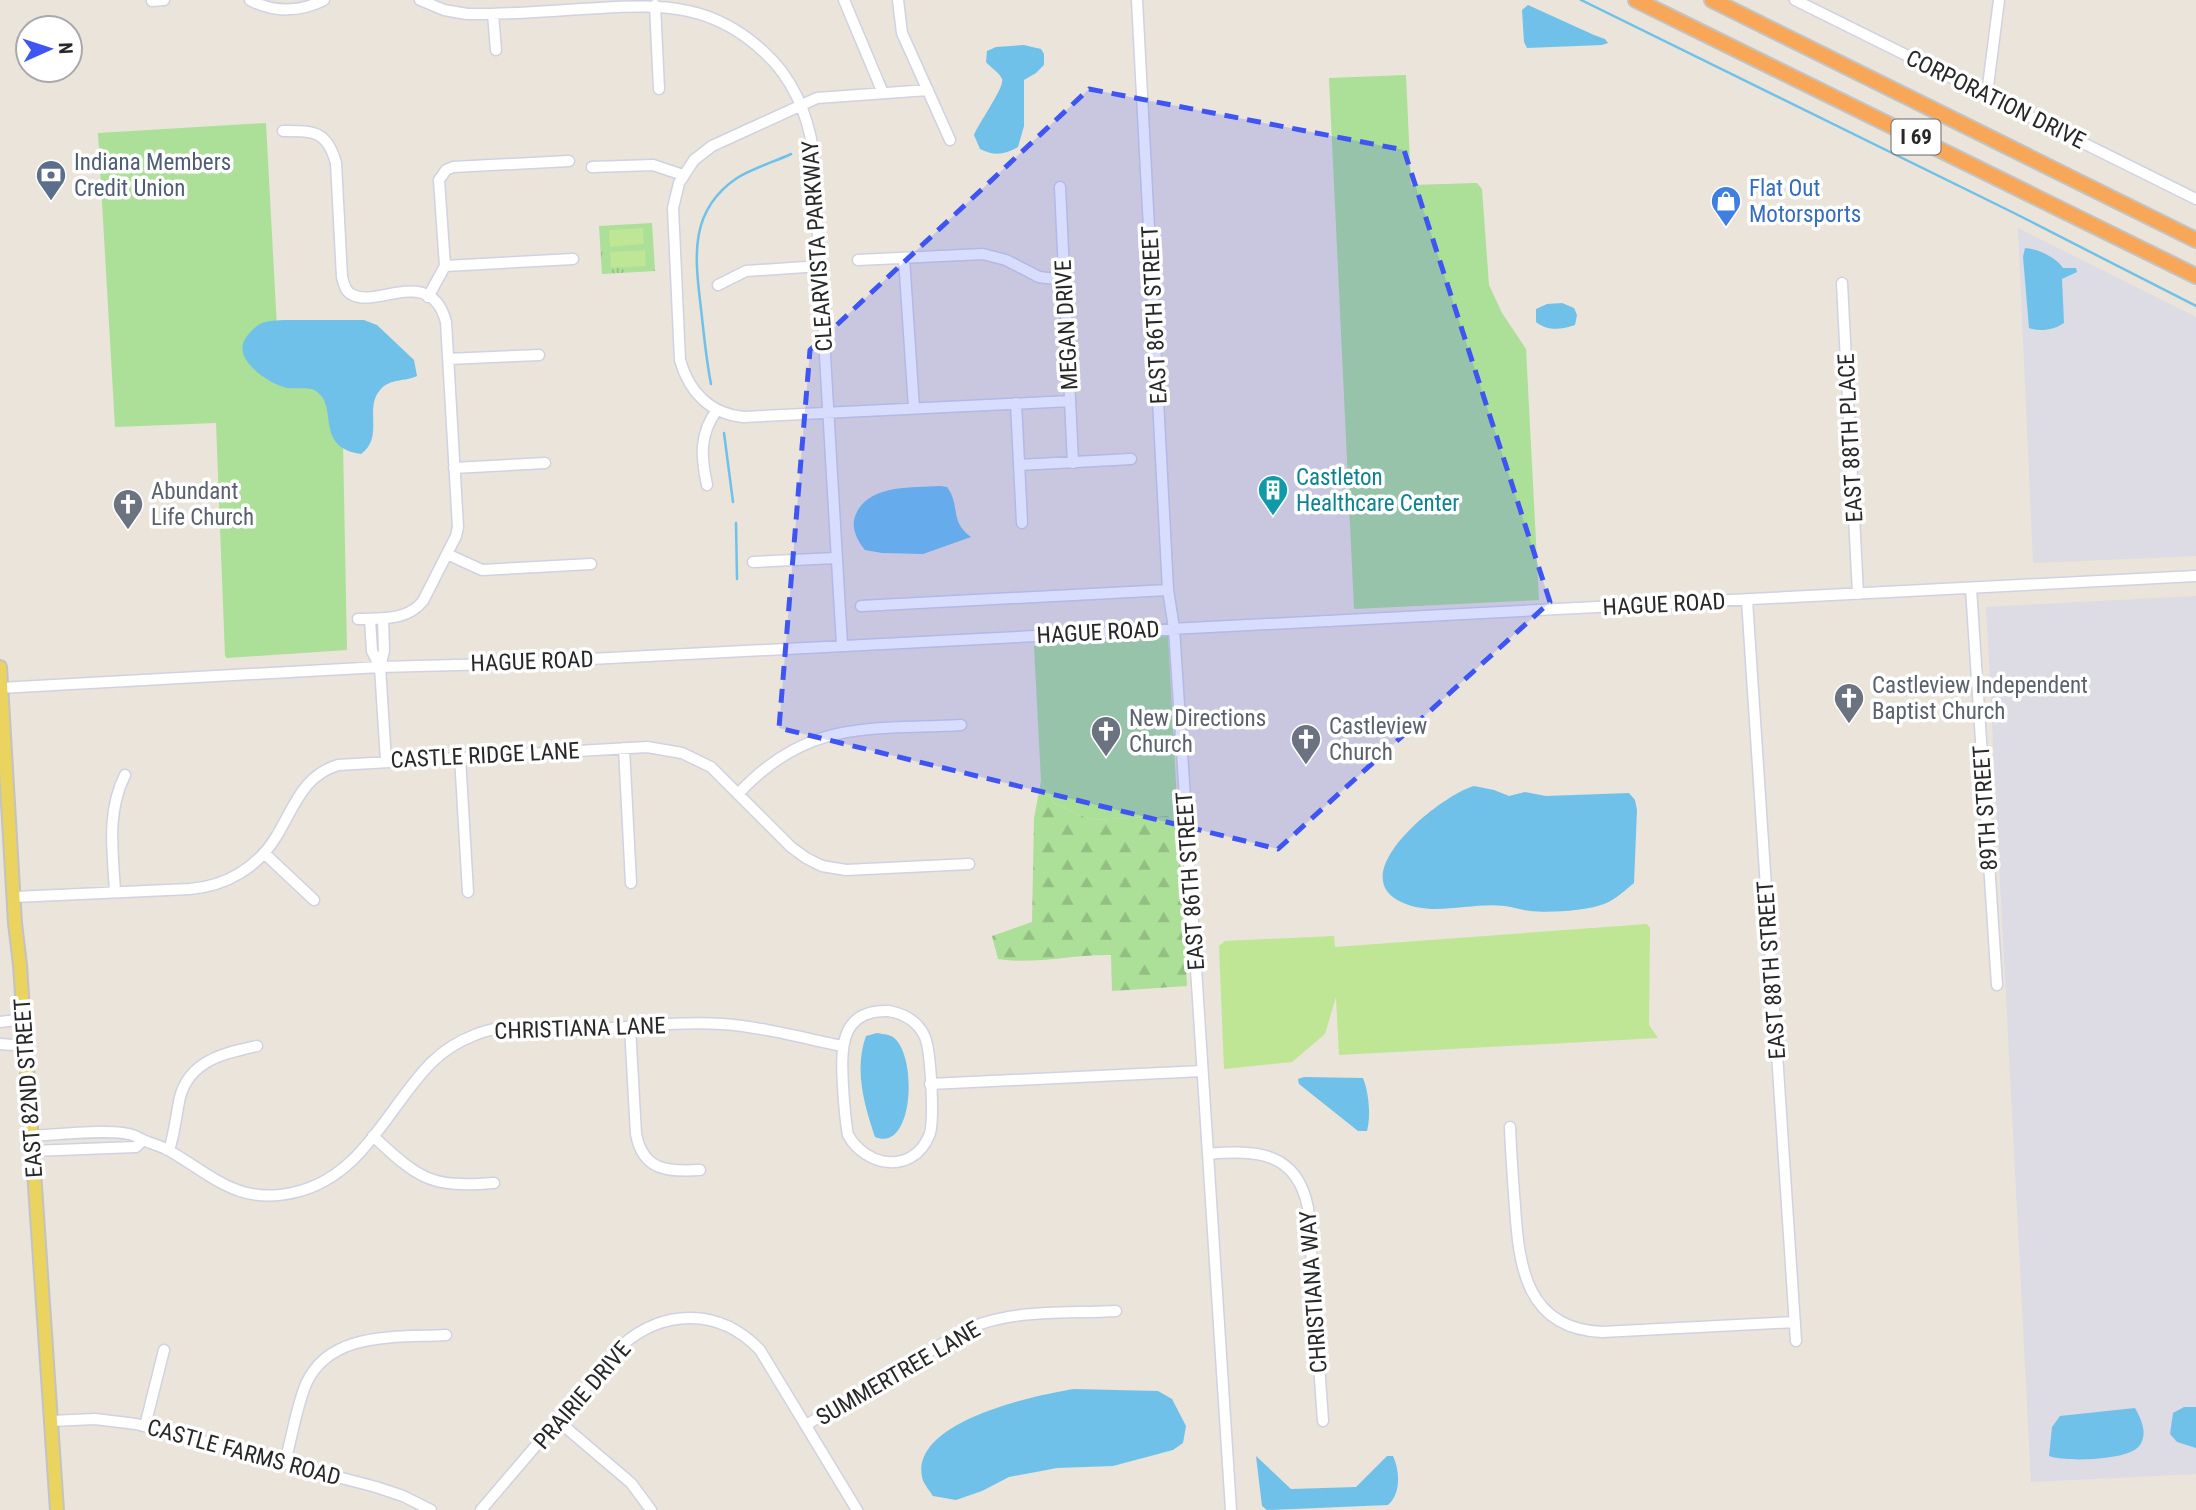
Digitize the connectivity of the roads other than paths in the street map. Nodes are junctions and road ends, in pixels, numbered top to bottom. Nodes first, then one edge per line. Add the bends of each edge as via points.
1 (164, 0) edge
2 (250, 0) edge
3 (324, 0) edge
4 (420, 0) edge
5 (844, 0) edge
6 (898, 0) edge
7 (1137, 0) edge
8 (1636, 0) edge
9 (1649, 0) edge
10 (1712, 0) edge
11 (1795, 0) edge
12 (1999, 0) edge
13 (152, 1) edge
14 (550, 5) edge
15 (564, 5) edge
16 (655, 5) junction
17 (493, 14) junction
18 (1703, 31) junction
19 (496, 50) dead end
20 (659, 89) dead end
21 (928, 90) junction
22 (883, 93) junction
23 (1987, 94) junction
24 (801, 105) junction
25 (283, 131) dead end
26 (950, 140) dead end
27 (569, 161) dead end
28 (592, 167) dead end
29 (683, 175) junction
30 (1060, 187) dead end
31 (2196, 200) edge
32 (2196, 240) edge
33 (904, 258) junction
34 (573, 259) dead end
35 (858, 260) dead end
36 (820, 266) junction
37 (444, 267) junction
38 (2196, 276) edge
39 (1064, 279) junction
40 (1842, 282) dead end
41 (718, 285) dead end
42 (428, 298) junction
43 (540, 355) dead end
44 (448, 359) junction
45 (1070, 401) junction
46 (1016, 403) junction
47 (914, 408) junction
48 (717, 410) junction
49 (828, 411) junction
50 (1131, 459) dead end
51 (545, 463) dead end
52 (1073, 463) junction
53 (1019, 465) junction
54 (454, 468) junction
55 (707, 485) dead end
56 (1022, 523) dead end
57 (447, 554) junction
58 (836, 558) junction
59 (753, 562) dead end
60 (591, 564) dead end
61 (2196, 576) edge
62 (1971, 589) junction
63 (1168, 590) junction
64 (1858, 594) junction
65 (1747, 600) junction
66 (861, 606) dead end
67 (383, 618) junction
68 (358, 619) dead end
69 (370, 619) junction
70 (1174, 628) junction
71 (842, 645) junction
72 (0, 667) edge
73 (380, 667) junction
74 (1, 688) edge
75 (961, 724) dead end
76 (624, 748) junction
77 (460, 757) junction
78 (386, 761) junction
79 (125, 775) dead end
80 (739, 793) junction
81 (264, 853) junction
82 (969, 864) dead end
83 (631, 883) dead end
84 (115, 892) junction
85 (468, 892) dead end
86 (14, 897) junction
87 (314, 900) dead end
88 (1997, 985) dead end
89 (24, 1018) junction
90 (0, 1022) edge
91 (630, 1027) junction
92 (0, 1044) edge
93 (26, 1046) junction
94 (257, 1046) dead end
95 (842, 1046) junction
96 (1202, 1071) junction
97 (930, 1084) junction
98 (1510, 1127) dead end
99 (32, 1136) junction
100 (373, 1136) junction
101 (142, 1142) junction
102 (169, 1150) junction
103 (33, 1152) junction
104 (1208, 1154) junction
105 (700, 1170) dead end
106 (494, 1183) dead end
107 (1116, 1311) dead end
108 (1795, 1322) junction
109 (446, 1335) dead end
110 (1796, 1341) dead end
111 (164, 1350) dead end
112 (51, 1420) junction
113 (558, 1421) junction
114 (1323, 1421) dead end
115 (806, 1425) junction
116 (145, 1426) junction
117 (285, 1462) junction
118 (57, 1510) edge
119 (431, 1510) edge
120 (481, 1510) edge
121 (651, 1510) edge
122 (857, 1510) edge
123 (1231, 1510) edge

1 - 13 street
2 - 3 street via 290,10
4 - 17 street, CLEARVISTA PARKWAY via 453,13
5 - 22 street
6 - 21 street via 902,33
7 - 63 street, EAST 86TH STREET
8 - 18 highway, I 69
9 - 18 highway
10 - 32 highway, I 69
11 - 23 street, CORPORATION DRIVE
12 - 23 street
14 - 15 street, CLEARVISTA PARKWAY
14 - 17 street, CLEARVISTA PARKWAY
15 - 16 street, CLEARVISTA PARKWAY
16 - 20 street
16 - 24 street, CLEARVISTA PARKWAY via 690,10 736,29 770,57
17 - 19 street
18 - 38 highway, I 69
21 - 22 street
21 - 26 street
22 - 24 street via 827,96
23 - 31 street, CORPORATION DRIVE
24 - 29 street via 712,146
24 - 36 street, CLEARVISTA PARKWAY via 813,151
25 - 42 street via 312,131 333,149 346,289 353,296 366,298 407,291
27 - 37 street via 453,167 443,172 439,180
28 - 29 street via 653,165
29 - 48 street via 673,208 680,360 691,386
30 - 39 street, MEGAN DRIVE
33 - 35 street
33 - 39 street via 988,254 1039,277
33 - 47 street
34 - 37 street
36 - 41 street via 746,271
36 - 49 street, CLEARVISTA PARKWAY
37 - 42 street
39 - 45 street, MEGAN DRIVE
40 - 64 street, EAST 88TH PLACE
42 - 44 street via 445,318
43 - 44 street
44 - 54 street
45 - 46 street
45 - 52 street, MEGAN DRIVE
46 - 47 street
46 - 53 street
47 - 49 street
48 - 49 street via 744,417
48 - 55 street via 703,439
49 - 58 street, CLEARVISTA PARKWAY
50 - 52 street
51 - 54 street
52 - 53 street
53 - 56 street
54 - 57 street via 457,527
57 - 60 street via 484,570
57 - 67 street via 419,606
58 - 59 street
58 - 71 street, CLEARVISTA PARKWAY
61 - 62 street, HAGUE ROAD
62 - 64 street, HAGUE ROAD
62 - 88 street, 89TH STREET
63 - 66 street, HAGUE ROAD
63 - 70 street, EAST 86TH STREET
64 - 65 street, HAGUE ROAD
65 - 70 street, HAGUE ROAD
65 - 108 street, EAST 88TH STREET
67 - 69 street
67 - 73 street
68 - 69 street
69 - 73 street via 372,652
70 - 71 street, HAGUE ROAD
70 - 96 street, EAST 86TH STREET
71 - 73 street, HAGUE ROAD
72 - 74 main road, EAST 82ND STREET
73 - 74 street, HAGUE ROAD
73 - 78 street
74 - 86 main road, EAST 82ND STREET
75 - 80 street via 853,731 818,738 777,757
76 - 77 street, CASTLE RIDGE LANE
76 - 80 street, CASTLE RIDGE LANE via 658,748 688,755 711,767
76 - 83 street
77 - 78 street, CASTLE RIDGE LANE
77 - 85 street
78 - 81 street, CASTLE RIDGE LANE via 338,765 316,775 301,791
79 - 84 street via 112,819
80 - 82 street, CASTLE RIDGE LANE via 791,847 822,866 846,870
81 - 84 street, CASTLE RIDGE LANE via 236,875 207,886
81 - 87 street
84 - 86 street, CASTLE RIDGE LANE
86 - 89 main road, EAST 82ND STREET
89 - 90 street
89 - 93 main road, EAST 82ND STREET
91 - 95 street, CHRISTIANA LANE via 736,1026
91 - 100 street, CHRISTIANA LANE via 517,1026 473,1035 431,1063
91 - 105 street via 641,1151 665,1170
92 - 93 street
93 - 99 main road, EAST 82ND STREET
94 - 102 street via 217,1055 190,1077 180,1099
95 - 97 street via 850,1028 868,1015 885,1011 903,1015 925,1036
95 - 97 street via 848,1135 858,1150 873,1160 904,1160 927,1140 932,1123
96 - 97 street
96 - 104 street, EAST 86TH STREET
98 - 108 street via 1521,1269 1535,1299 1551,1315 1575,1328 1602,1332
99 - 101 street, CHRISTIANA LANE via 114,1133 136,1136
99 - 103 main road, EAST 82ND STREET
100 - 102 street, CHRISTIANA LANE via 338,1174 280,1195 253,1194 223,1185
100 - 106 street via 409,1169 429,1180 455,1185
101 - 102 street, CHRISTIANA LANE
101 - 103 street, CHRISTIANA LANE
103 - 112 main road, EAST 82ND STREET
104 - 114 street, CHRISTIANA WAY via 1247,1151 1265,1155 1285,1166 1302,1187 1308,1208
104 - 123 street, EAST 86TH STREET
107 - 115 street, SUMMERTREE LANE via 1015,1316 981,1323
108 - 110 street, EAST 88TH STREET
109 - 117 street via 359,1342 330,1354 306,1386
111 - 116 street
112 - 116 street, CASTLE FARMS ROAD via 95,1419
112 - 118 main road, EAST 82ND STREET
113 - 115 street, PRAIRIE DRIVE via 631,1338 658,1323 689,1318 728,1326 757,1347
113 - 120 street, PRAIRIE DRIVE
113 - 121 street via 635,1487
115 - 122 street, PRAIRIE DRIVE
116 - 117 street, CASTLE FARMS ROAD
117 - 119 street, CASTLE FARMS ROAD via 385,1489

